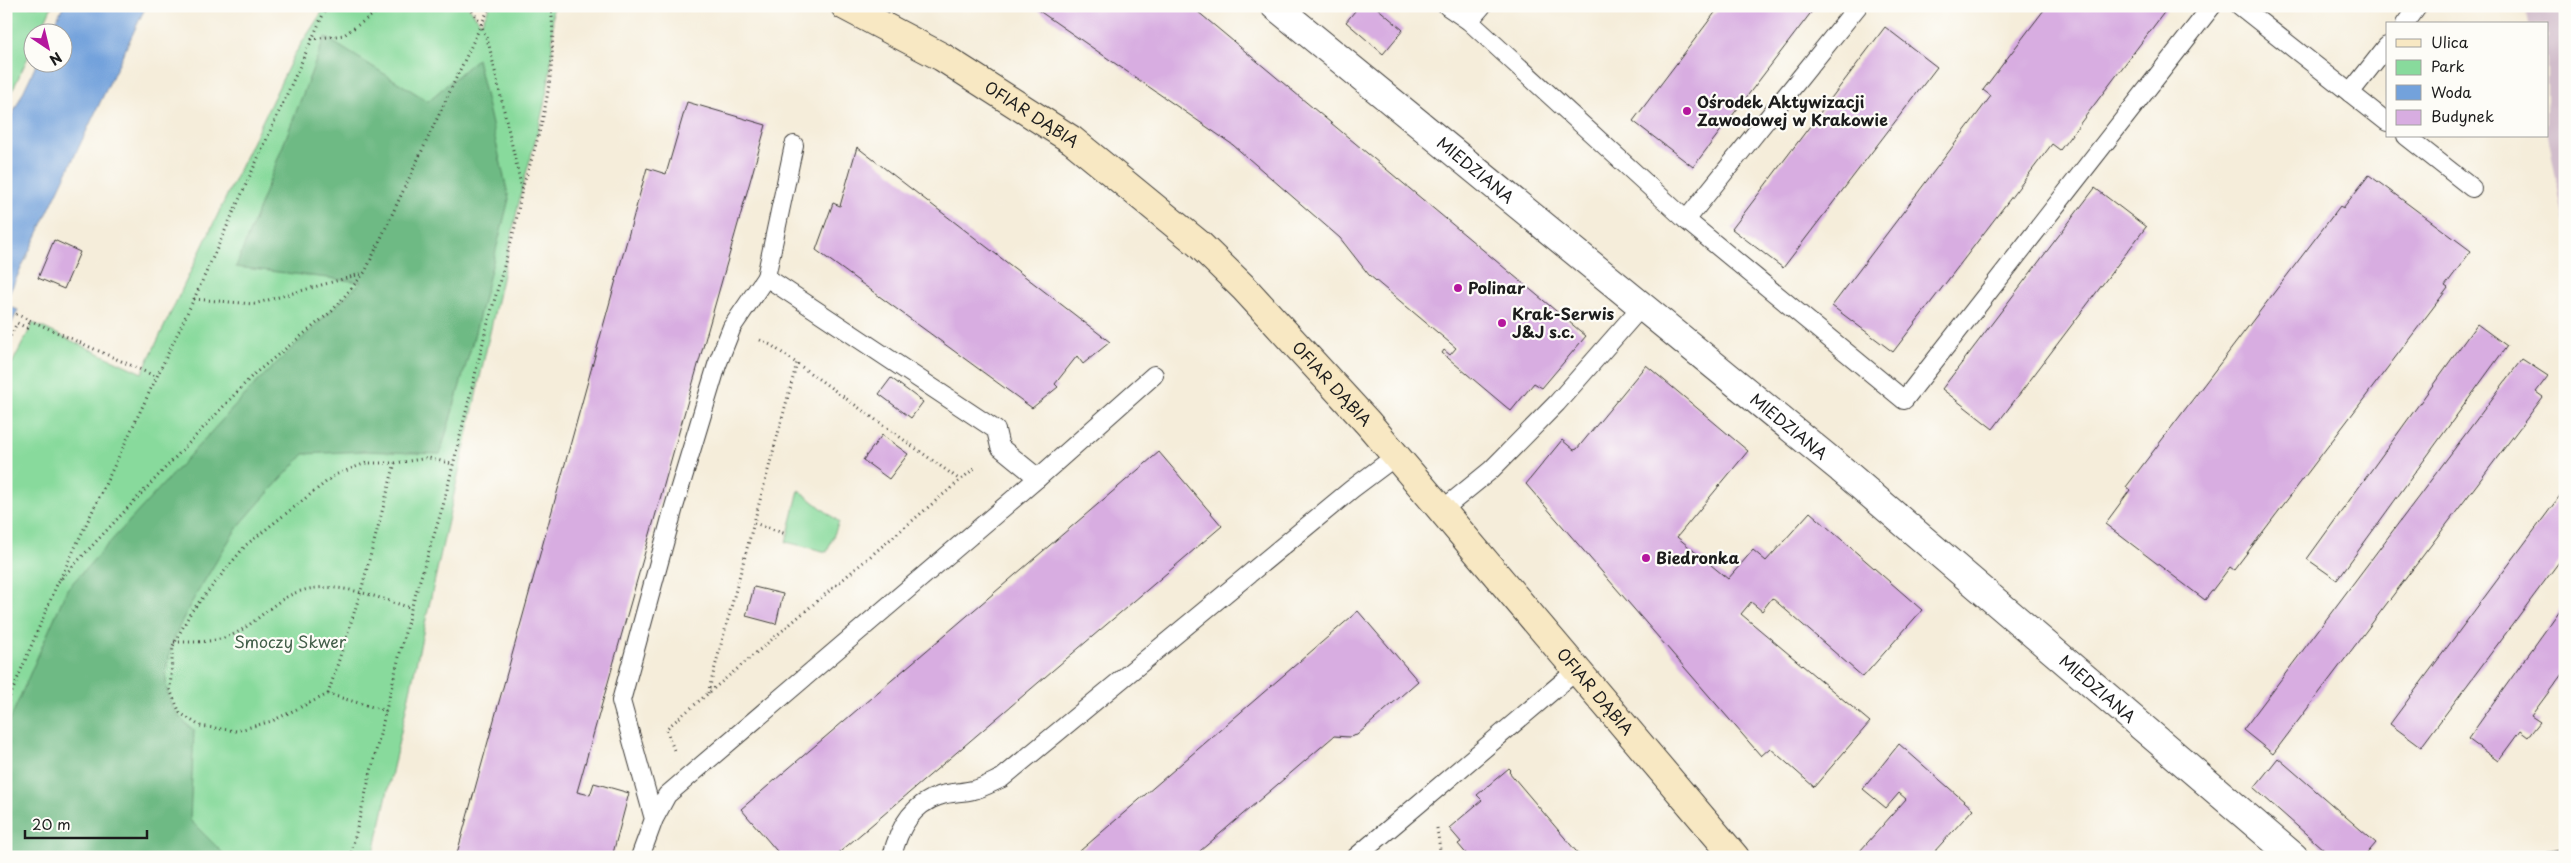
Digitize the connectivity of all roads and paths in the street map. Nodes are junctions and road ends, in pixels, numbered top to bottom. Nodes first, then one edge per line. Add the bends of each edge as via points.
1 (327, 6) edge
2 (384, 6) edge
3 (469, 6) edge
4 (490, 6) edge
5 (551, 6) edge
6 (845, 6) edge
7 (1275, 6) edge
8 (1448, 6) edge
9 (1482, 6) edge
10 (1858, 6) edge
11 (2212, 6) edge
12 (2240, 6) edge
13 (2418, 6) edge
14 (1469, 21) junction
15 (2406, 22) edge
16 (481, 24) junction
17 (311, 39) junction
18 (2386, 47) edge
19 (2350, 93) junction
20 (2386, 121) edge
21 (2409, 138) edge
22 (794, 144) dead end
23 (2472, 188) dead end
24 (522, 189) junction
25 (1686, 220) junction
26 (365, 272) junction
27 (766, 277) junction
28 (194, 299) junction
29 (1642, 306) junction
30 (16, 314) dead end
31 (30, 321) junction
32 (732, 327) junction
33 (6, 345) edge
34 (797, 363) junction
35 (1154, 375) dead end
36 (157, 377) junction
37 (1000, 446) junction
38 (1396, 456) junction
39 (395, 463) junction
40 (453, 464) junction
41 (1038, 478) junction
42 (960, 480) junction
43 (1442, 510) junction
44 (754, 523) junction
45 (786, 534) dead end
46 (58, 582) junction
47 (360, 592) junction
48 (411, 608) junction
49 (174, 642) junction
50 (1578, 670) junction
51 (708, 693) junction
52 (328, 694) junction
53 (6, 706) edge
54 (386, 711) junction
55 (684, 779) junction
56 (654, 818) junction
57 (350, 857) edge
58 (640, 857) edge
59 (892, 857) edge
60 (1356, 857) edge
61 (1735, 857) edge
62 (2294, 857) edge

1 - 17 path
2 - 17 path via 344,35
3 - 16 path
4 - 16 path
5 - 24 path via 553,27 549,88
6 - 38 street, OFIAR DĄBIA via 942,57 1072,140 1110,171 1199,244 1245,289
7 - 29 street, MIEDZIANA
8 - 14 lane
9 - 14 lane
10 - 25 lane
11 - 25 lane via 1904,400
12 - 19 lane
13 - 15 lane
14 - 25 lane
16 - 24 path via 489,45
16 - 26 path
17 - 28 path
18 - 19 lane
19 - 20 lane
21 - 23 lane
22 - 27 lane
24 - 40 path
26 - 28 path via 254,304
26 - 46 path via 332,311 253,376
27 - 32 lane
27 - 37 lane via 996,430
28 - 36 path
29 - 43 lane via 1557,403 1491,470
29 - 62 street, MIEDZIANA via 1841,469
30 - 31 path
31 - 33 path via 27,328 16,323
31 - 36 path
32 - 34 path via 772,345
32 - 56 lane via 717,365 674,507 621,701
34 - 42 path
34 - 44 path
35 - 41 lane
36 - 46 path
37 - 41 lane
37 - 42 path
38 - 43 street, OFIAR DĄBIA
38 - 59 lane via 1002,778 974,790 926,802 906,820
39 - 40 path via 429,458
39 - 47 path
39 - 49 path via 366,463 335,475 246,545 191,612
40 - 48 path
41 - 55 lane
42 - 51 path
43 - 50 street, OFIAR DĄBIA
44 - 45 path
44 - 51 path
46 - 53 path
47 - 48 path
47 - 49 path via 328,588 296,593 264,611 238,632 210,642
47 - 52 path
48 - 54 path
49 - 52 path via 170,690 180,713 200,726 236,731 272,721
50 - 60 lane
50 - 61 street, OFIAR DĄBIA
51 - 55 path via 666,729
52 - 54 path
54 - 57 path
55 - 56 lane via 667,795
56 - 58 lane

